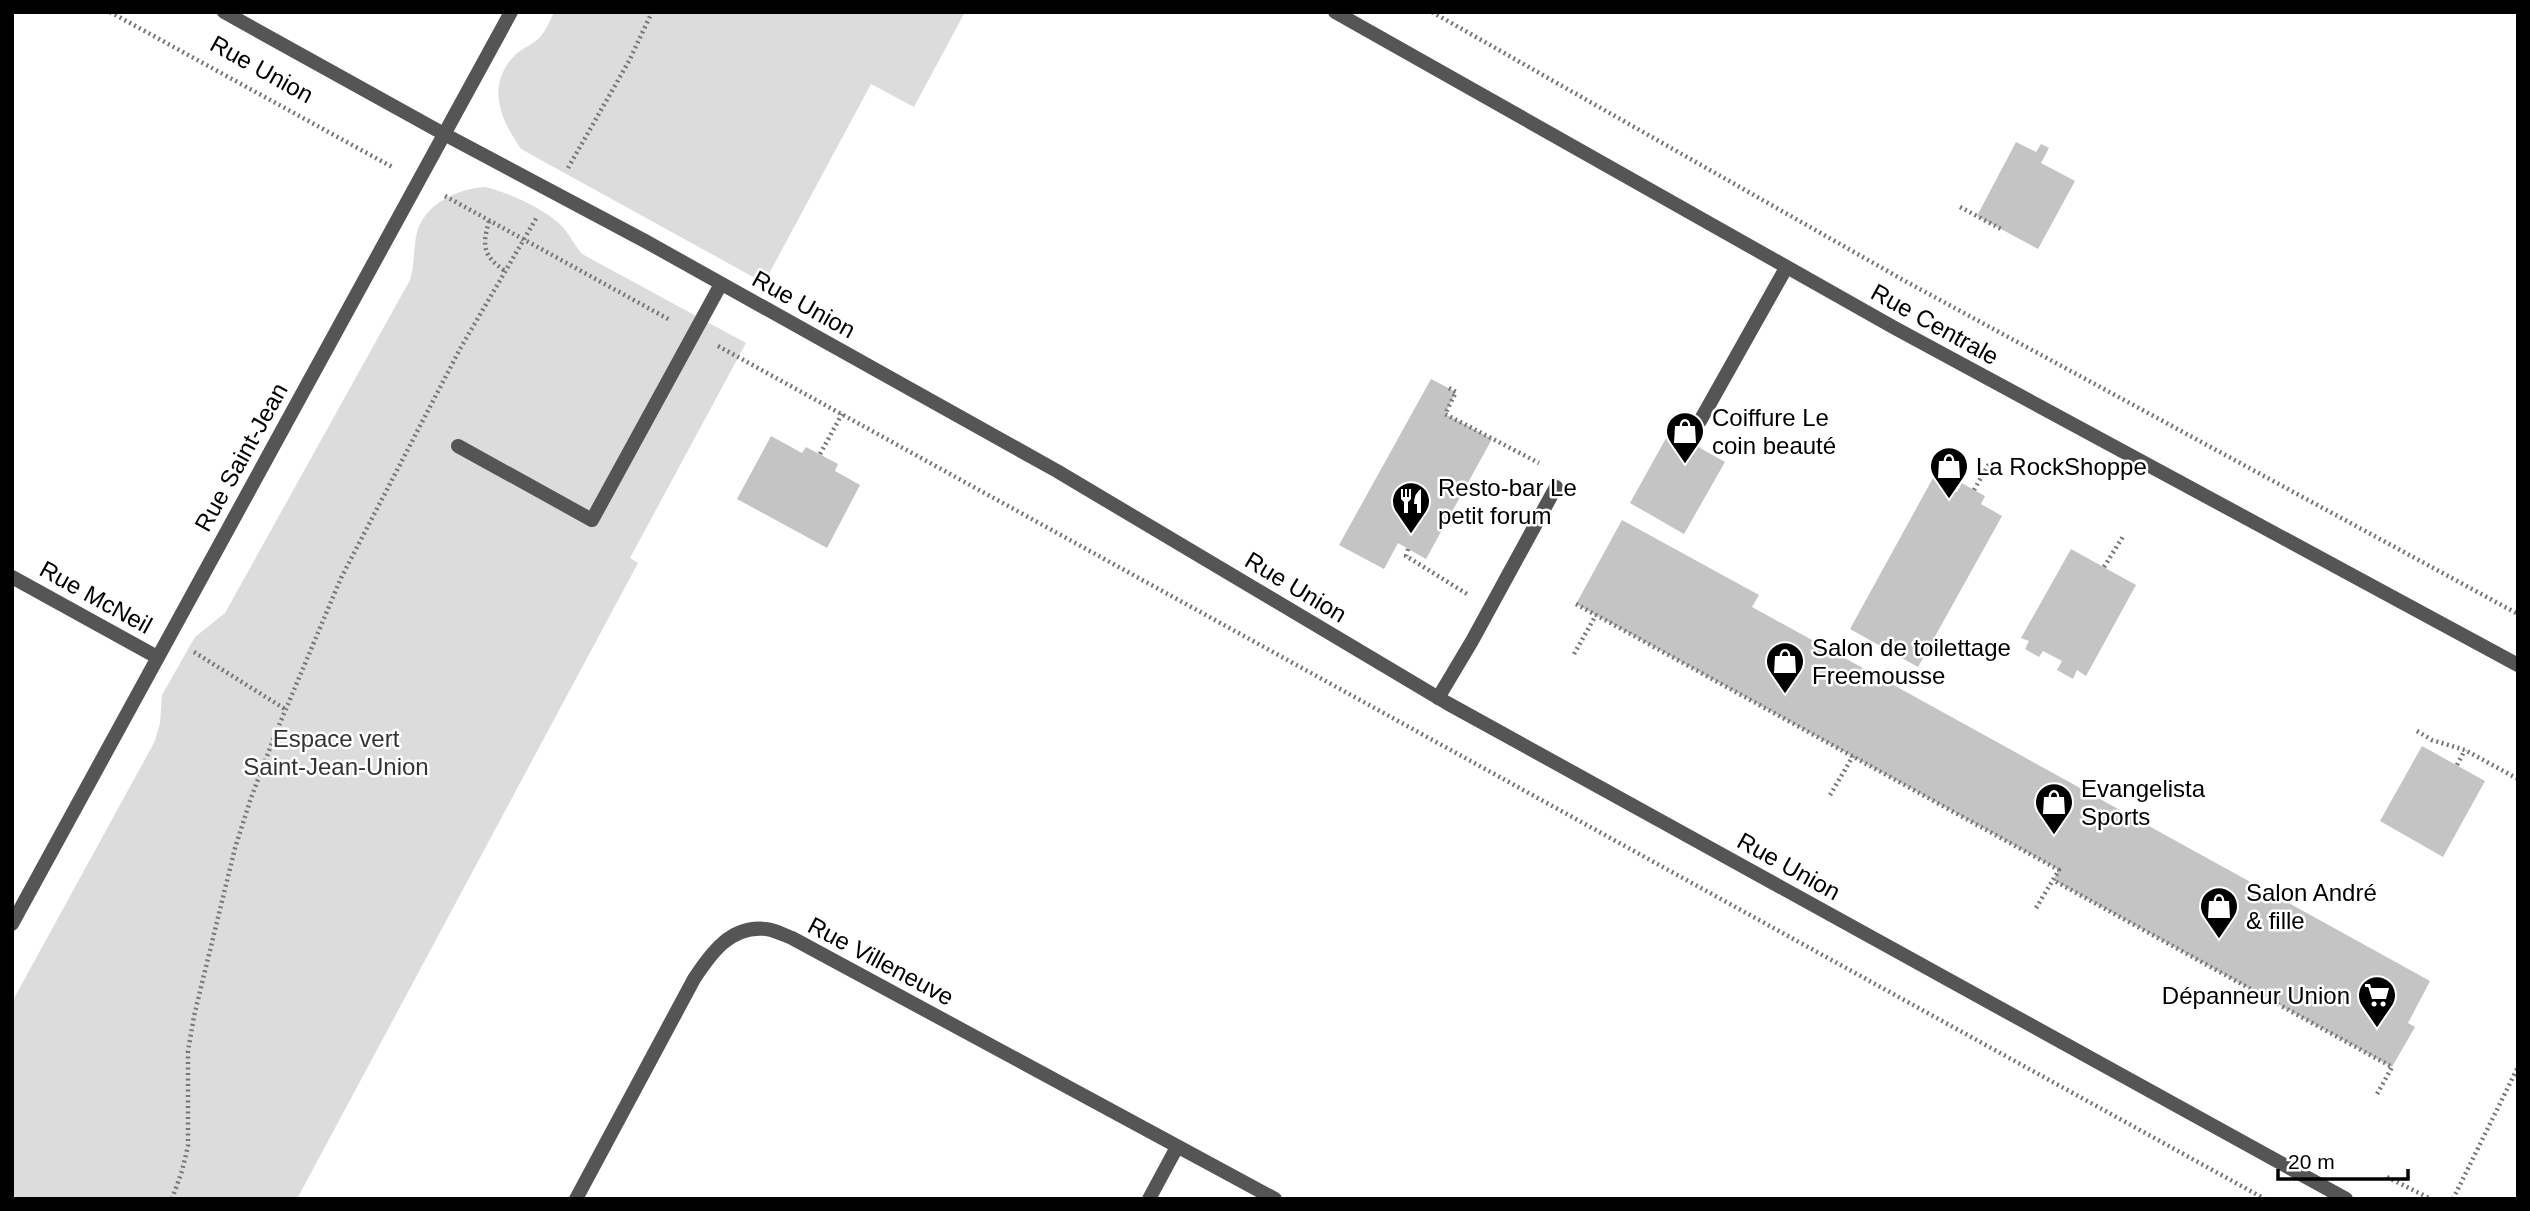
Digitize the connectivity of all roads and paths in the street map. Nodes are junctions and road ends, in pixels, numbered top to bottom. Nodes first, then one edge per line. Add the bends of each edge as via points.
1 (110, 12) edge
2 (224, 12) edge
3 (511, 12) edge
4 (652, 12) edge
5 (1335, 12) edge
6 (1432, 12) edge
7 (444, 134) junction
8 (392, 166) dead end
9 (565, 172) dead end
10 (447, 197) dead end
11 (1960, 207) dead end
12 (540, 212) dead end
13 (489, 221) junction
14 (2004, 230) dead end
15 (523, 239) junction
16 (1786, 268) junction
17 (505, 271) junction
18 (721, 284) junction
19 (679, 324) dead end
20 (711, 342) dead end
21 (1449, 388) dead end
22 (842, 414) junction
23 (1700, 421) dead end
24 (458, 446) dead end
25 (820, 454) dead end
26 (1989, 464) dead end
27 (1556, 486) joint
28 (1974, 490) dead end
29 (2124, 535) dead end
30 (1408, 549) dead end
31 (2104, 567) dead end
32 (12, 577) edge
33 (1444, 579) dead end
34 (1576, 604) dead end
35 (2518, 614) edge
36 (1596, 615) junction
37 (187, 648) dead end
38 (1573, 654) dead end
39 (157, 657) junction
40 (2518, 665) edge
41 (1438, 698) junction
42 (285, 709) junction
43 (2417, 731) dead end
44 (2465, 750) junction
45 (1853, 756) junction
46 (2457, 765) dead end
47 (2518, 779) edge
48 (1830, 795) dead end
49 (2053, 880) junction
50 (2036, 908) dead end
51 (12, 924) edge
52 (2518, 1067) edge
53 (2376, 1096) dead end
54 (1177, 1147) junction
55 (2387, 1177) dead end
56 (172, 1199) edge
57 (576, 1199) edge
58 (1149, 1199) edge
59 (1275, 1199) edge
60 (2265, 1199) edge
61 (2346, 1199) edge
62 (2431, 1199) edge
63 (2453, 1199) edge

1 - 8 path, Rue Union
2 - 7 street, Rue Union
3 - 7 street, Rue Saint-Jean
4 - 9 path
5 - 16 street, Rue Centrale
6 - 35 path, Rue Centrale via 1905,281
7 - 18 street, Rue Union
7 - 39 street, Rue Saint-Jean
10 - 13 path
11 - 14 path
12 - 15 path
13 - 15 path
13 - 17 path via 486,246 491,261
15 - 17 path
15 - 19 path
16 - 23 street
16 - 40 street, Rue Centrale
17 - 42 path via 341,578
18 - 24 street via 592,520
18 - 41 street, Rue Union via 1057,471
20 - 22 path
21 - 27 path via 1456,392 1445,414 1563,475
22 - 25 path
22 - 60 path
26 - 28 path
27 - 41 street
29 - 31 path
30 - 33 path via 1406,556
32 - 39 street, Rue McNeil
34 - 36 path
36 - 38 path
36 - 45 path
37 - 42 path
39 - 51 street, Rue Saint-Jean
41 - 61 street, Rue Union
42 - 56 path via 235,848 194,1016 187,1051 188,1146
43 - 44 path
44 - 46 path
44 - 47 path
45 - 48 path
45 - 49 path via 2059,870
49 - 50 path
49 - 53 path via 2392,1067
52 - 63 path
54 - 57 street, Rue Villeneuve via 792,938 768,929 747,930 730,936 700,971
54 - 58 street
54 - 59 street, Rue Villeneuve
55 - 62 path

